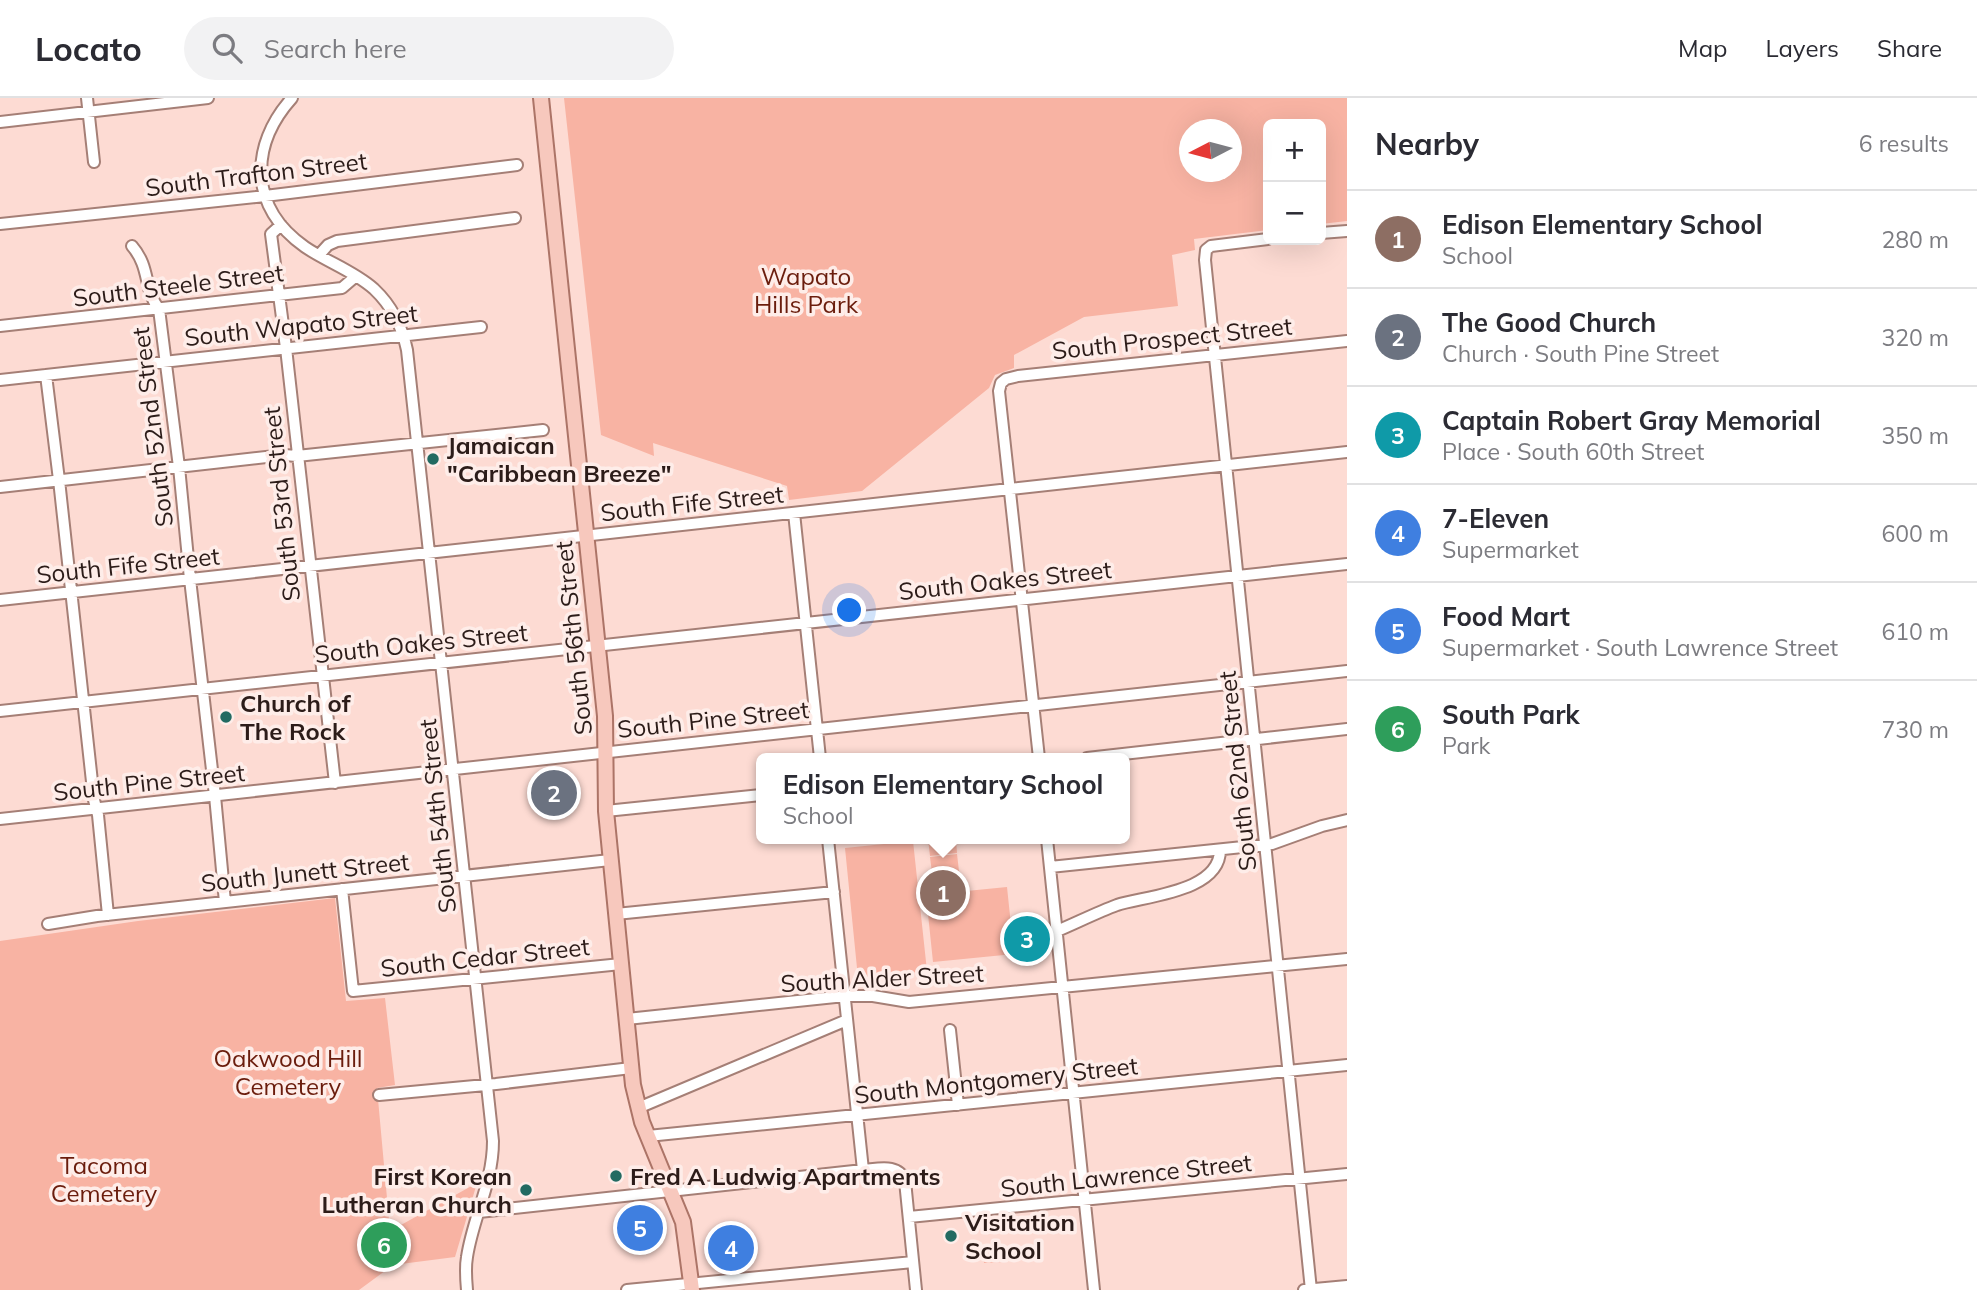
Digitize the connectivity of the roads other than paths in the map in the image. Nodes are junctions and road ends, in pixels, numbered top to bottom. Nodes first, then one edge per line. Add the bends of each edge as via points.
1 (87, 98) edge
2 (208, 98) edge
3 (292, 98) edge
4 (541, 98) edge
5 (89, 112) junction
6 (0, 122) edge
7 (94, 162) dead end
8 (517, 165) dead end
9 (265, 196) junction
10 (515, 218) dead end
11 (0, 224) edge
12 (281, 225) junction
13 (1347, 231) edge
14 (1326, 233) edge
15 (1263, 240) edge
16 (132, 246) dead end
17 (319, 255) junction
18 (356, 276) junction
19 (279, 295) junction
20 (159, 309) junction
21 (0, 326) edge
22 (481, 327) dead end
23 (404, 336) junction
24 (1347, 341) edge
25 (286, 348) junction
26 (1216, 355) junction
27 (165, 360) junction
28 (46, 375) junction
29 (0, 380) edge
30 (543, 430) dead end
31 (418, 442) junction
32 (1347, 452) edge
33 (297, 456) junction
34 (1227, 466) junction
35 (179, 467) junction
36 (59, 480) junction
37 (0, 487) edge
38 (1011, 489) junction
39 (794, 513) junction
40 (586, 536) junction
41 (430, 553) junction
42 (1347, 564) edge
43 (310, 566) junction
44 (1238, 575) junction
45 (190, 579) junction
46 (70, 592) junction
47 (0, 600) edge
48 (1022, 600) junction
49 (806, 623) junction
50 (597, 645) junction
51 (442, 662) junction
52 (1347, 671) edge
53 (322, 675) junction
54 (1249, 681) junction
55 (202, 689) junction
56 (83, 701) junction
57 (1033, 705) junction
58 (0, 711) edge
59 (817, 729) junction
60 (1347, 730) edge
61 (1255, 739) junction
62 (607, 752) junction
63 (819, 753) edge
64 (1038, 753) edge
65 (1130, 753) edge
66 (454, 769) junction
67 (335, 783) junction
68 (756, 795) edge
69 (215, 796) junction
70 (95, 809) junction
71 (606, 811) junction
72 (0, 820) edge
73 (1347, 820) edge
74 (829, 844) edge
75 (1048, 844) edge
76 (1266, 845) junction
77 (1220, 850) junction
78 (610, 860) junction
79 (1050, 867) junction
80 (465, 875) junction
81 (342, 889) junction
82 (834, 892) junction
83 (225, 902) junction
84 (616, 914) junction
85 (108, 915) junction
86 (48, 924) dead end
87 (1057, 931) junction
88 (1347, 959) edge
89 (621, 964) junction
90 (1278, 966) junction
91 (476, 979) junction
92 (1063, 988) junction
93 (845, 996) junction
94 (627, 1019) junction
95 (847, 1020) junction
96 (950, 1030) dead end
97 (1347, 1065) edge
98 (631, 1068) junction
99 (1289, 1071) junction
100 (487, 1085) junction
101 (1074, 1093) junction
102 (379, 1096) dead end
103 (958, 1105) junction
104 (638, 1108) junction
105 (857, 1115) junction
106 (648, 1136) junction
107 (863, 1170) junction
108 (1347, 1174) edge
109 (1300, 1179) junction
110 (672, 1192) junction
111 (1085, 1200) junction
112 (479, 1212) junction
113 (909, 1217) junction
114 (913, 1262) junction
115 (1347, 1286) edge
116 (692, 1287) edge
117 (467, 1290) edge
118 (627, 1290) edge
119 (916, 1290) edge
120 (1094, 1290) edge
121 (1304, 1290) edge
122 (1311, 1290) edge

1 - 5 street
2 - 5 street
3 - 9 street via 275,119 264,144 261,171
4 - 40 main road, South 56th Street
5 - 6 street
5 - 7 street
8 - 9 street, South Trafton Street
9 - 11 street, South Trafton Street
9 - 12 street
10 - 17 street via 335,242
12 - 17 street, South 54th Street
12 - 19 street, South 53rd Street via 271,234
13 - 14 street
15 - 26 street, South 62nd Street via 1208,247 1205,260
16 - 20 street, South 52nd Street via 141,258
17 - 18 street, South 54th Street
18 - 19 street, South Steele Street via 342,288
18 - 23 street, South 54th Street via 389,306
19 - 20 street, South Steele Street
19 - 25 street, South 53rd Street
20 - 21 street, South Steele Street
20 - 27 street, South 52nd Street
22 - 23 street, South Wapato Street
23 - 25 street, South Wapato Street
23 - 31 street, South 54th Street
24 - 26 street, South Prospect Street
25 - 27 street, South Wapato Street
25 - 33 street, South 53rd Street
26 - 34 street, South 62nd Street
26 - 38 street, South Prospect Street via 1018,376 1002,382
27 - 28 street, South Wapato Street
27 - 35 street, South 52nd Street
28 - 29 street, South Wapato Street
28 - 36 street
30 - 31 street
31 - 33 street
31 - 41 street, South 54th Street
32 - 34 street, South Fife Street
33 - 35 street
33 - 43 street, South 53rd Street
34 - 38 street, South Fife Street
34 - 44 street, South 62nd Street
35 - 36 street
35 - 45 street, South 52nd Street
36 - 37 street
36 - 46 street
38 - 39 street, South Fife Street
38 - 48 street
39 - 40 street, South Fife Street
39 - 49 street
40 - 41 street, South Fife Street
40 - 50 main road, South 56th Street
41 - 43 street, South Fife Street
41 - 51 street, South 54th Street
42 - 44 street, South Oakes Street
43 - 45 street, South Fife Street
43 - 53 street, South 53rd Street
44 - 48 street, South Oakes Street
44 - 54 street, South 62nd Street
45 - 46 street, South Fife Street
45 - 55 street, South 52nd Street
46 - 47 street, South Fife Street
46 - 56 street
48 - 49 street, South Oakes Street
48 - 57 street
49 - 50 street, South Oakes Street
49 - 59 street
50 - 51 street, South Oakes Street
50 - 62 main road, South 56th Street
51 - 53 street, South Oakes Street
51 - 66 street, South 54th Street
52 - 54 street, South Pine Street
53 - 55 street, South Oakes Street
53 - 67 street, South 53rd Street
54 - 57 street, South Pine Street
54 - 61 street, South 62nd Street
55 - 56 street, South Oakes Street
55 - 69 street, South 52nd Street
56 - 58 street, South Oakes Street
56 - 70 street
57 - 59 street, South Pine Street
57 - 64 street
59 - 62 street, South Pine Street
59 - 63 street
60 - 61 street
61 - 65 street
61 - 76 street, South 62nd Street
62 - 66 street, South Pine Street
62 - 71 main road, South 56th Street
66 - 67 street, South Pine Street
66 - 80 street, South 54th Street
67 - 69 street, South Pine Street
68 - 71 street
69 - 70 street, South Pine Street
69 - 83 street, South 52nd Street
70 - 72 street, South Pine Street
70 - 85 street
71 - 78 main road, South 56th Street
73 - 76 street
74 - 82 street
75 - 79 street
76 - 77 street
76 - 90 street, South 62nd Street
77 - 79 street
77 - 87 street via 1216,865 1195,884 1115,906
78 - 80 street, South Junett Street
78 - 84 main road, South 56th Street
79 - 87 street
80 - 81 street, South Junett Street
80 - 91 street, South 54th Street
81 - 83 street, South Junett Street
81 - 91 street, South Cedar Street via 353,991
82 - 84 street, South Cedar Street
82 - 93 street
83 - 85 street, South Junett Street
84 - 89 main road, South 56th Street
85 - 86 street, South Junett Street
87 - 92 street
88 - 90 street, South Alder Street
89 - 91 street, South Cedar Street
89 - 94 main road, South 56th Street
90 - 92 street, South Alder Street
90 - 99 street, South 62nd Street
91 - 100 street, South 54th Street
92 - 93 street, South Alder Street via 909,1002
92 - 101 street
93 - 94 street, South Alder Street
93 - 95 street
94 - 98 main road, South 56th Street
95 - 104 street
95 - 105 street
96 - 103 street
97 - 99 street, South Montgomery Street
98 - 100 street
98 - 104 main road, South 56th Street
99 - 101 street, South Montgomery Street
99 - 109 street, South 62nd Street
100 - 102 street
100 - 112 street, South 54th Street via 493,1161
101 - 103 street, South Montgomery Street
101 - 111 street
103 - 105 street, South Montgomery Street
104 - 106 main road, South 56th Street
105 - 106 street, South Montgomery Street
105 - 107 street
106 - 110 main road, South 56th Street
107 - 110 street
107 - 113 street via 888,1168 903,1175
108 - 109 street, South Lawrence Street
109 - 111 street, South Lawrence Street
109 - 122 street, South 62nd Street
110 - 112 street
110 - 116 main road, South 56th Street via 683,1222
111 - 113 street, South Lawrence Street
111 - 120 street
112 - 117 street, South 54th Street via 466,1261
113 - 114 street
114 - 116 street
114 - 119 street
115 - 122 street
116 - 118 street
121 - 122 street

